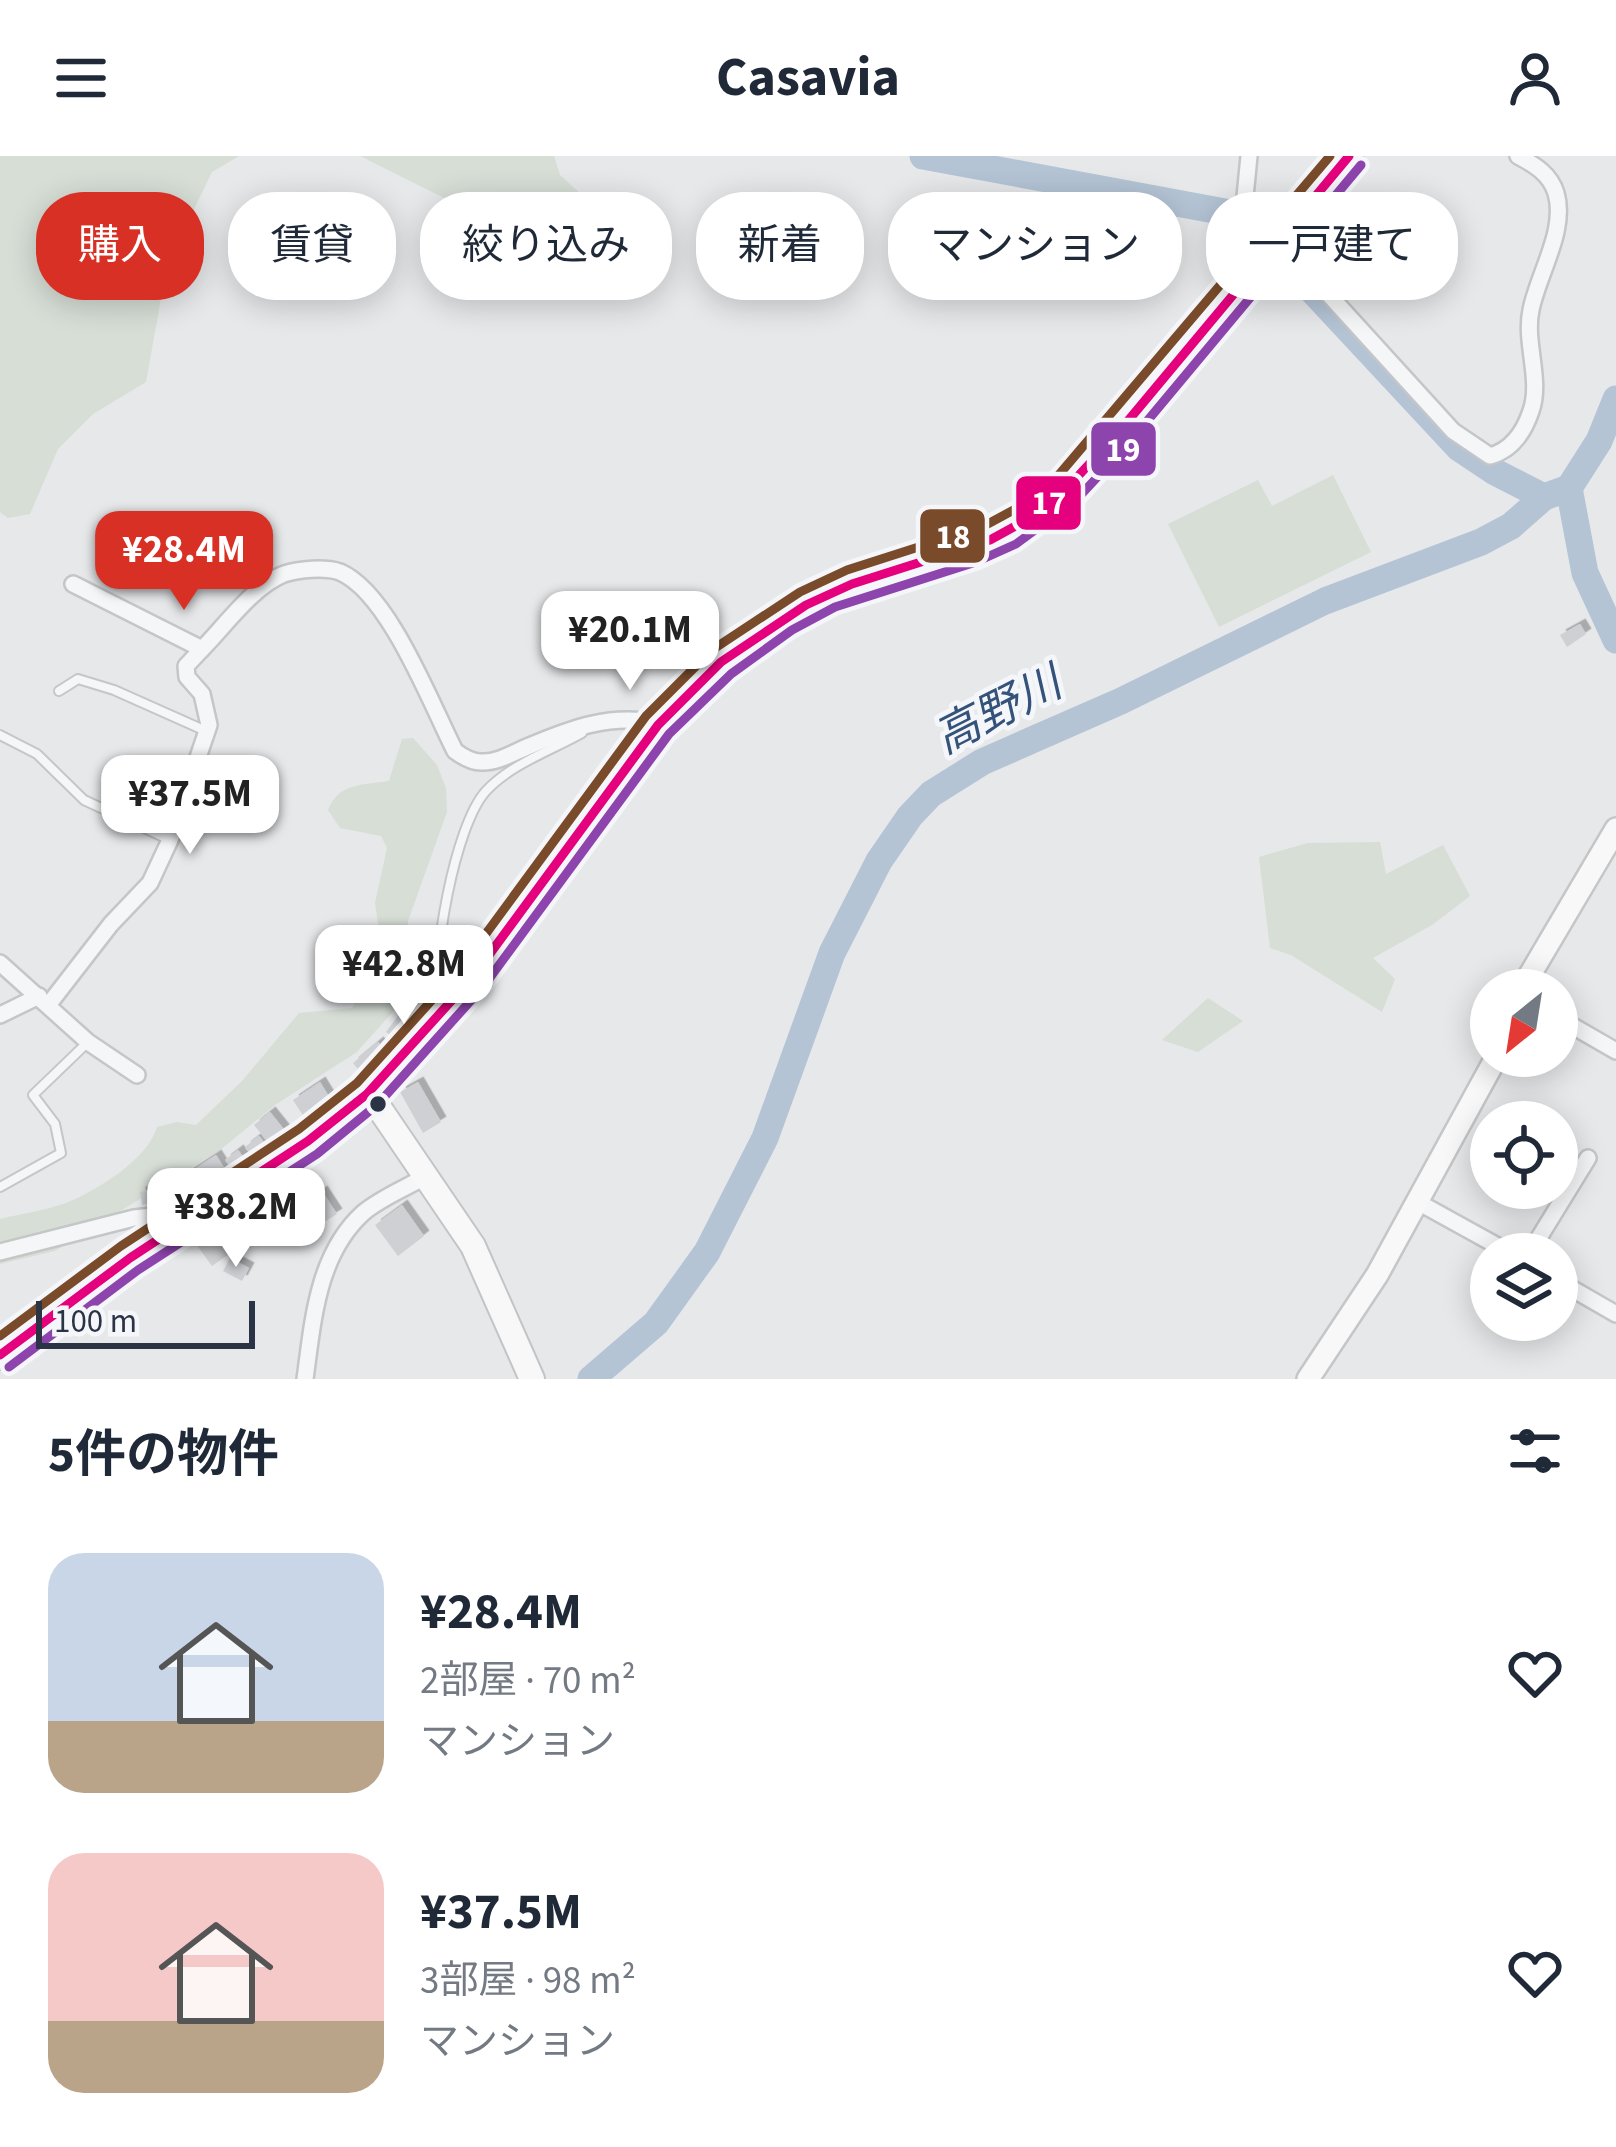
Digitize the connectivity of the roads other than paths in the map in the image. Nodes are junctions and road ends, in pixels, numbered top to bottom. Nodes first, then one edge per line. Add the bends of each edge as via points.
1 (1249, 156) edge
2 (1349, 156) edge
3 (1518, 156) edge
4 (1244, 192) edge
5 (1320, 192) edge
6 (1232, 300) edge
7 (1323, 300) edge
8 (73, 584) dead end
9 (202, 649) junction
10 (59, 692) dead end
11 (599, 723) junction
12 (659, 724) junction
13 (207, 732) junction
14 (0, 735) edge
15 (1616, 829) edge
16 (170, 840) junction
17 (0, 963) edge
18 (1533, 969) edge
19 (44, 1000) junction
20 (0, 1016) edge
21 (440, 1016) junction
22 (1578, 1029) edge
23 (88, 1042) junction
24 (1616, 1051) edge
25 (137, 1075) dead end
26 (1485, 1077) edge
27 (369, 1093) junction
28 (1588, 1157) dead end
29 (428, 1175) junction
30 (0, 1187) edge
31 (1415, 1201) junction
32 (208, 1210) junction
33 (134, 1218) junction
34 (1474, 1233) edge
35 (1542, 1233) edge
36 (147, 1246) junction
37 (0, 1252) edge
38 (1578, 1292) edge
39 (1616, 1314) edge
40 (0, 1355) edge
41 (305, 1379) edge
42 (532, 1379) edge
43 (1308, 1379) edge

1 - 4 street
2 - 5 highway
3 - 7 street via 1542,170 1558,202 1528,326 1534,404 1505,452 1490,456 1453,431
6 - 12 highway via 1047,506 966,550 804,605 730,655
8 - 9 street
9 - 11 street via 283,574 338,571 376,605 466,759 499,759
9 - 13 street via 186,666 202,694
10 - 13 lane via 78,679
11 - 12 street
11 - 21 lane via 507,772 472,814 456,856 434,981
12 - 21 highway
13 - 16 street
14 - 16 lane via 37,754 84,800
15 - 18 street
16 - 19 street via 150,883
17 - 19 street
19 - 20 street
19 - 23 street
21 - 27 highway
22 - 24 street
23 - 25 street
23 - 30 lane via 33,1095 55,1124 62,1153
26 - 31 street
27 - 29 main road
27 - 32 highway
28 - 35 street
29 - 41 street via 364,1213 331,1255
29 - 42 main road via 473,1246
31 - 34 street
31 - 43 street
32 - 33 street
32 - 36 highway
33 - 36 street via 146,1226
33 - 37 street
36 - 40 highway
38 - 39 street

